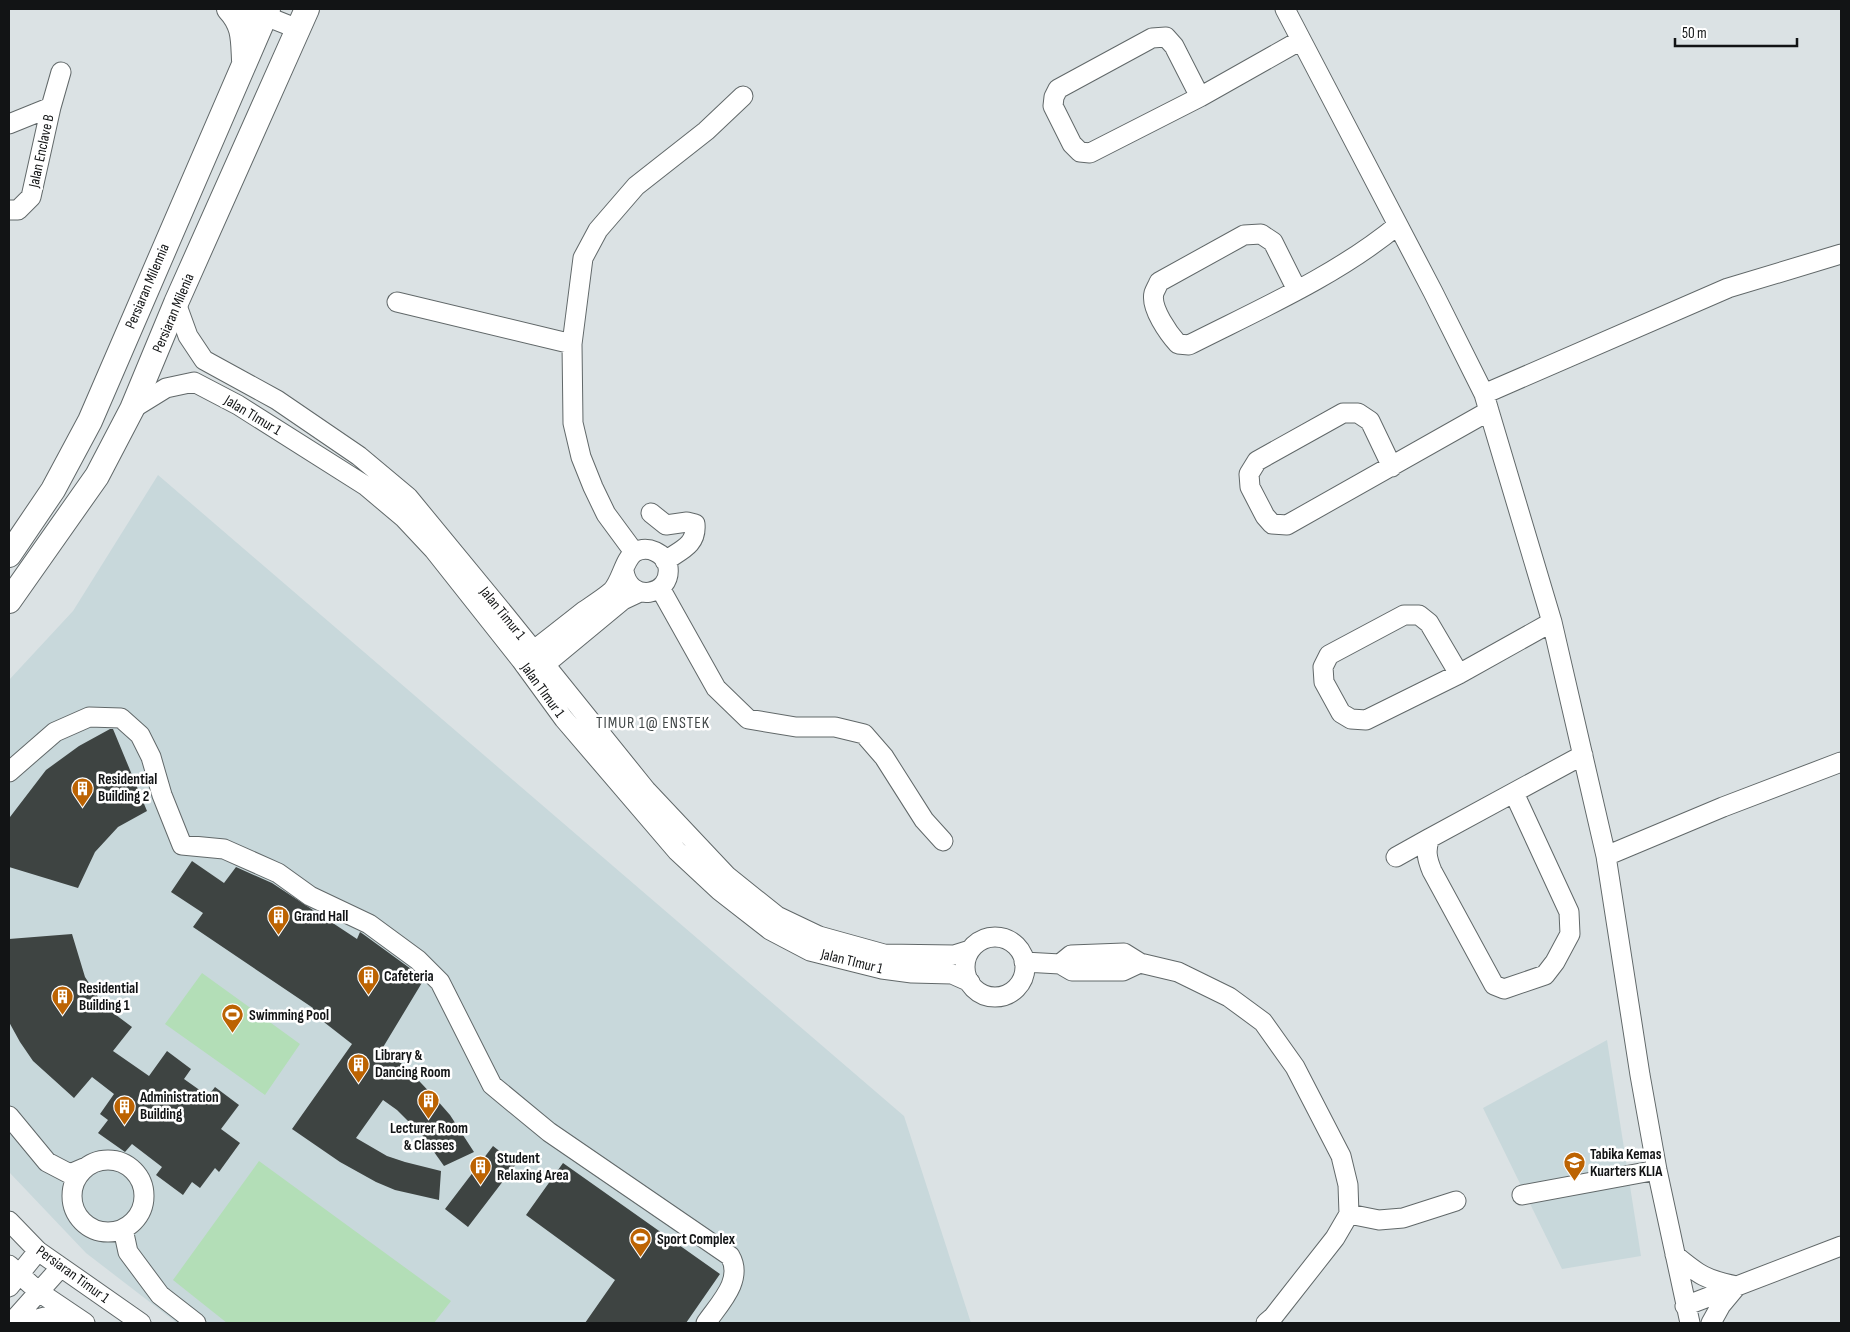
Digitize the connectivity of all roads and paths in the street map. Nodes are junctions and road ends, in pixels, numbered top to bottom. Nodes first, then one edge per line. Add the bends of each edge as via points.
1 (229, 9) edge
2 (1285, 9) edge
3 (260, 11) edge
4 (302, 19) edge
5 (1301, 40) junction
6 (244, 62) junction
7 (61, 72) dead end
8 (743, 96) dead end
9 (1200, 97) junction
10 (51, 107) junction
11 (9, 124) edge
12 (9, 210) edge
13 (1398, 225) junction
14 (1841, 254) edge
15 (1297, 290) junction
16 (397, 302) dead end
17 (176, 303) junction
18 (572, 344) junction
19 (1487, 403) junction
20 (132, 409) junction
21 (1392, 467) junction
22 (651, 513) dead end
23 (634, 552) junction
24 (9, 555) edge
25 (665, 561) junction
26 (624, 571) junction
27 (660, 588) junction
28 (640, 592) junction
29 (9, 601) edge
30 (1552, 622) junction
31 (532, 663) junction
32 (1459, 674) junction
33 (1583, 755) junction
34 (1841, 762) edge
35 (9, 772) edge
36 (1514, 792) junction
37 (1430, 838) junction
38 (943, 841) dead end
39 (1606, 856) junction
40 (1396, 857) dead end
41 (970, 950) junction
42 (1024, 962) junction
43 (970, 982) junction
44 (9, 1116) edge
45 (84, 1168) junction
46 (1658, 1170) junction
47 (1522, 1195) dead end
48 (1456, 1201) dead end
49 (1349, 1214) junction
50 (9, 1221) edge
51 (123, 1229) junction
52 (1841, 1246) edge
53 (38, 1251) junction
54 (1675, 1255) junction
55 (61, 1267) junction
56 (12, 1276) edge
57 (1737, 1286) junction
58 (39, 1292) junction
59 (1688, 1315) edge
60 (81, 1321) edge
61 (11, 1323) edge
62 (23, 1323) edge
63 (141, 1323) edge
64 (196, 1323) edge
65 (706, 1323) edge
66 (1266, 1323) edge
67 (1711, 1323) edge

1 - 6 main road via 243,31
2 - 5 street
3 - 4 street
3 - 6 main road, Persiaran Milennia
4 - 17 main road, Persiaran Milenia
5 - 9 street
5 - 13 street
6 - 24 main road, Persiaran Milennia via 90,421 53,490
7 - 10 street, Jalan Enclave B
8 - 18 street via 706,131 636,186 598,230 583,258
9 - 9 street via 1090,153 1080,152 1072,144 1053,106 1058,89 1152,38 1166,38 1174,46
10 - 11 street, Jalan Enclave B
10 - 12 street, Jalan Enclave B via 31,197 18,210
13 - 15 street via 1372,246
13 - 19 street
14 - 19 street via 1728,288
15 - 15 street via 1189,345 1178,344 1169,335 1154,306 1153,294 1159,282 1244,235 1261,234 1273,242
16 - 18 street
17 - 20 main road, Persiaran Milenia
17 - 31 street, Jalan Timur 1 via 188,336 204,360 277,400 359,456 408,497
18 - 23 street via 573,423 581,457 606,514
19 - 21 street
19 - 30 street
20 - 29 main road, Persiaran Milenia via 98,476
20 - 31 street, Jalan TImur 1 via 166,388 194,382 238,405 366,486 404,518
21 - 21 street via 1287,525 1272,524 1250,487 1249,474 1257,461 1343,413 1358,413 1370,421
22 - 25 street via 666,525 695,524 692,543
23 - 25 street via 655,551
23 - 26 street
25 - 27 street via 668,575
26 - 28 street via 628,584
26 - 31 street via 613,590
27 - 28 street via 654,592
27 - 38 street via 716,688 748,719 796,727 835,727 864,734 884,757 924,820
28 - 31 street via 623,600
30 - 32 street
30 - 33 street
31 - 41 street, Jalan Timur 1 via 727,876 777,916 819,936 884,954 954,955
31 - 43 street, Jalan TImur 1 via 564,719 677,851 720,891 770,930 819,953 882,969 952,974
32 - 32 street via 1366,720 1351,719 1341,713 1324,682 1323,667 1329,655 1404,615 1419,614 1429,623
33 - 36 street
33 - 39 street
34 - 39 street
35 - 65 street via 55,732 89,718 121,718 140,735 151,757 182,845 224,849 278,874 310,896 369,924 418,960 440,982 492,1085 549,1132 730,1256 734,1263 734,1282
36 - 37 street
36 - 37 street via 1570,912 1570,934 1545,975 1504,989 1494,985 1432,871 1426,847
37 - 40 street
39 - 46 street
41 - 42 street via 986,938 1001,938 1015,945
41 - 43 street via 965,967
42 - 43 street via 1024,974 1019,984 1000,996 988,996
42 - 49 street via 1060,964 1072,971 1123,971 1140,963 1178,972 1229,997 1263,1022 1295,1067 1341,1156 1348,1185
44 - 45 street via 47,1162 70,1174
45 - 51 street via 72,1188 75,1210 81,1220 100,1232
45 - 51 street via 107,1159 130,1166 139,1176 144,1188 141,1212
46 - 47 street
46 - 54 street
48 - 49 street via 1402,1218 1378,1220
49 - 66 street via 1335,1238
50 - 53 street, Persiaran Timur 1
51 - 64 street via 128,1252 160,1295
52 - 57 street
53 - 55 street, Persiaran Timur 1
53 - 56 street
54 - 57 street via 1696,1273 1712,1281
54 - 59 street
55 - 58 street
55 - 63 street, Persiaran Timur 1
56 - 58 street
57 - 59 street
57 - 67 street
58 - 60 street
58 - 61 street
60 - 62 street via 45,1317

